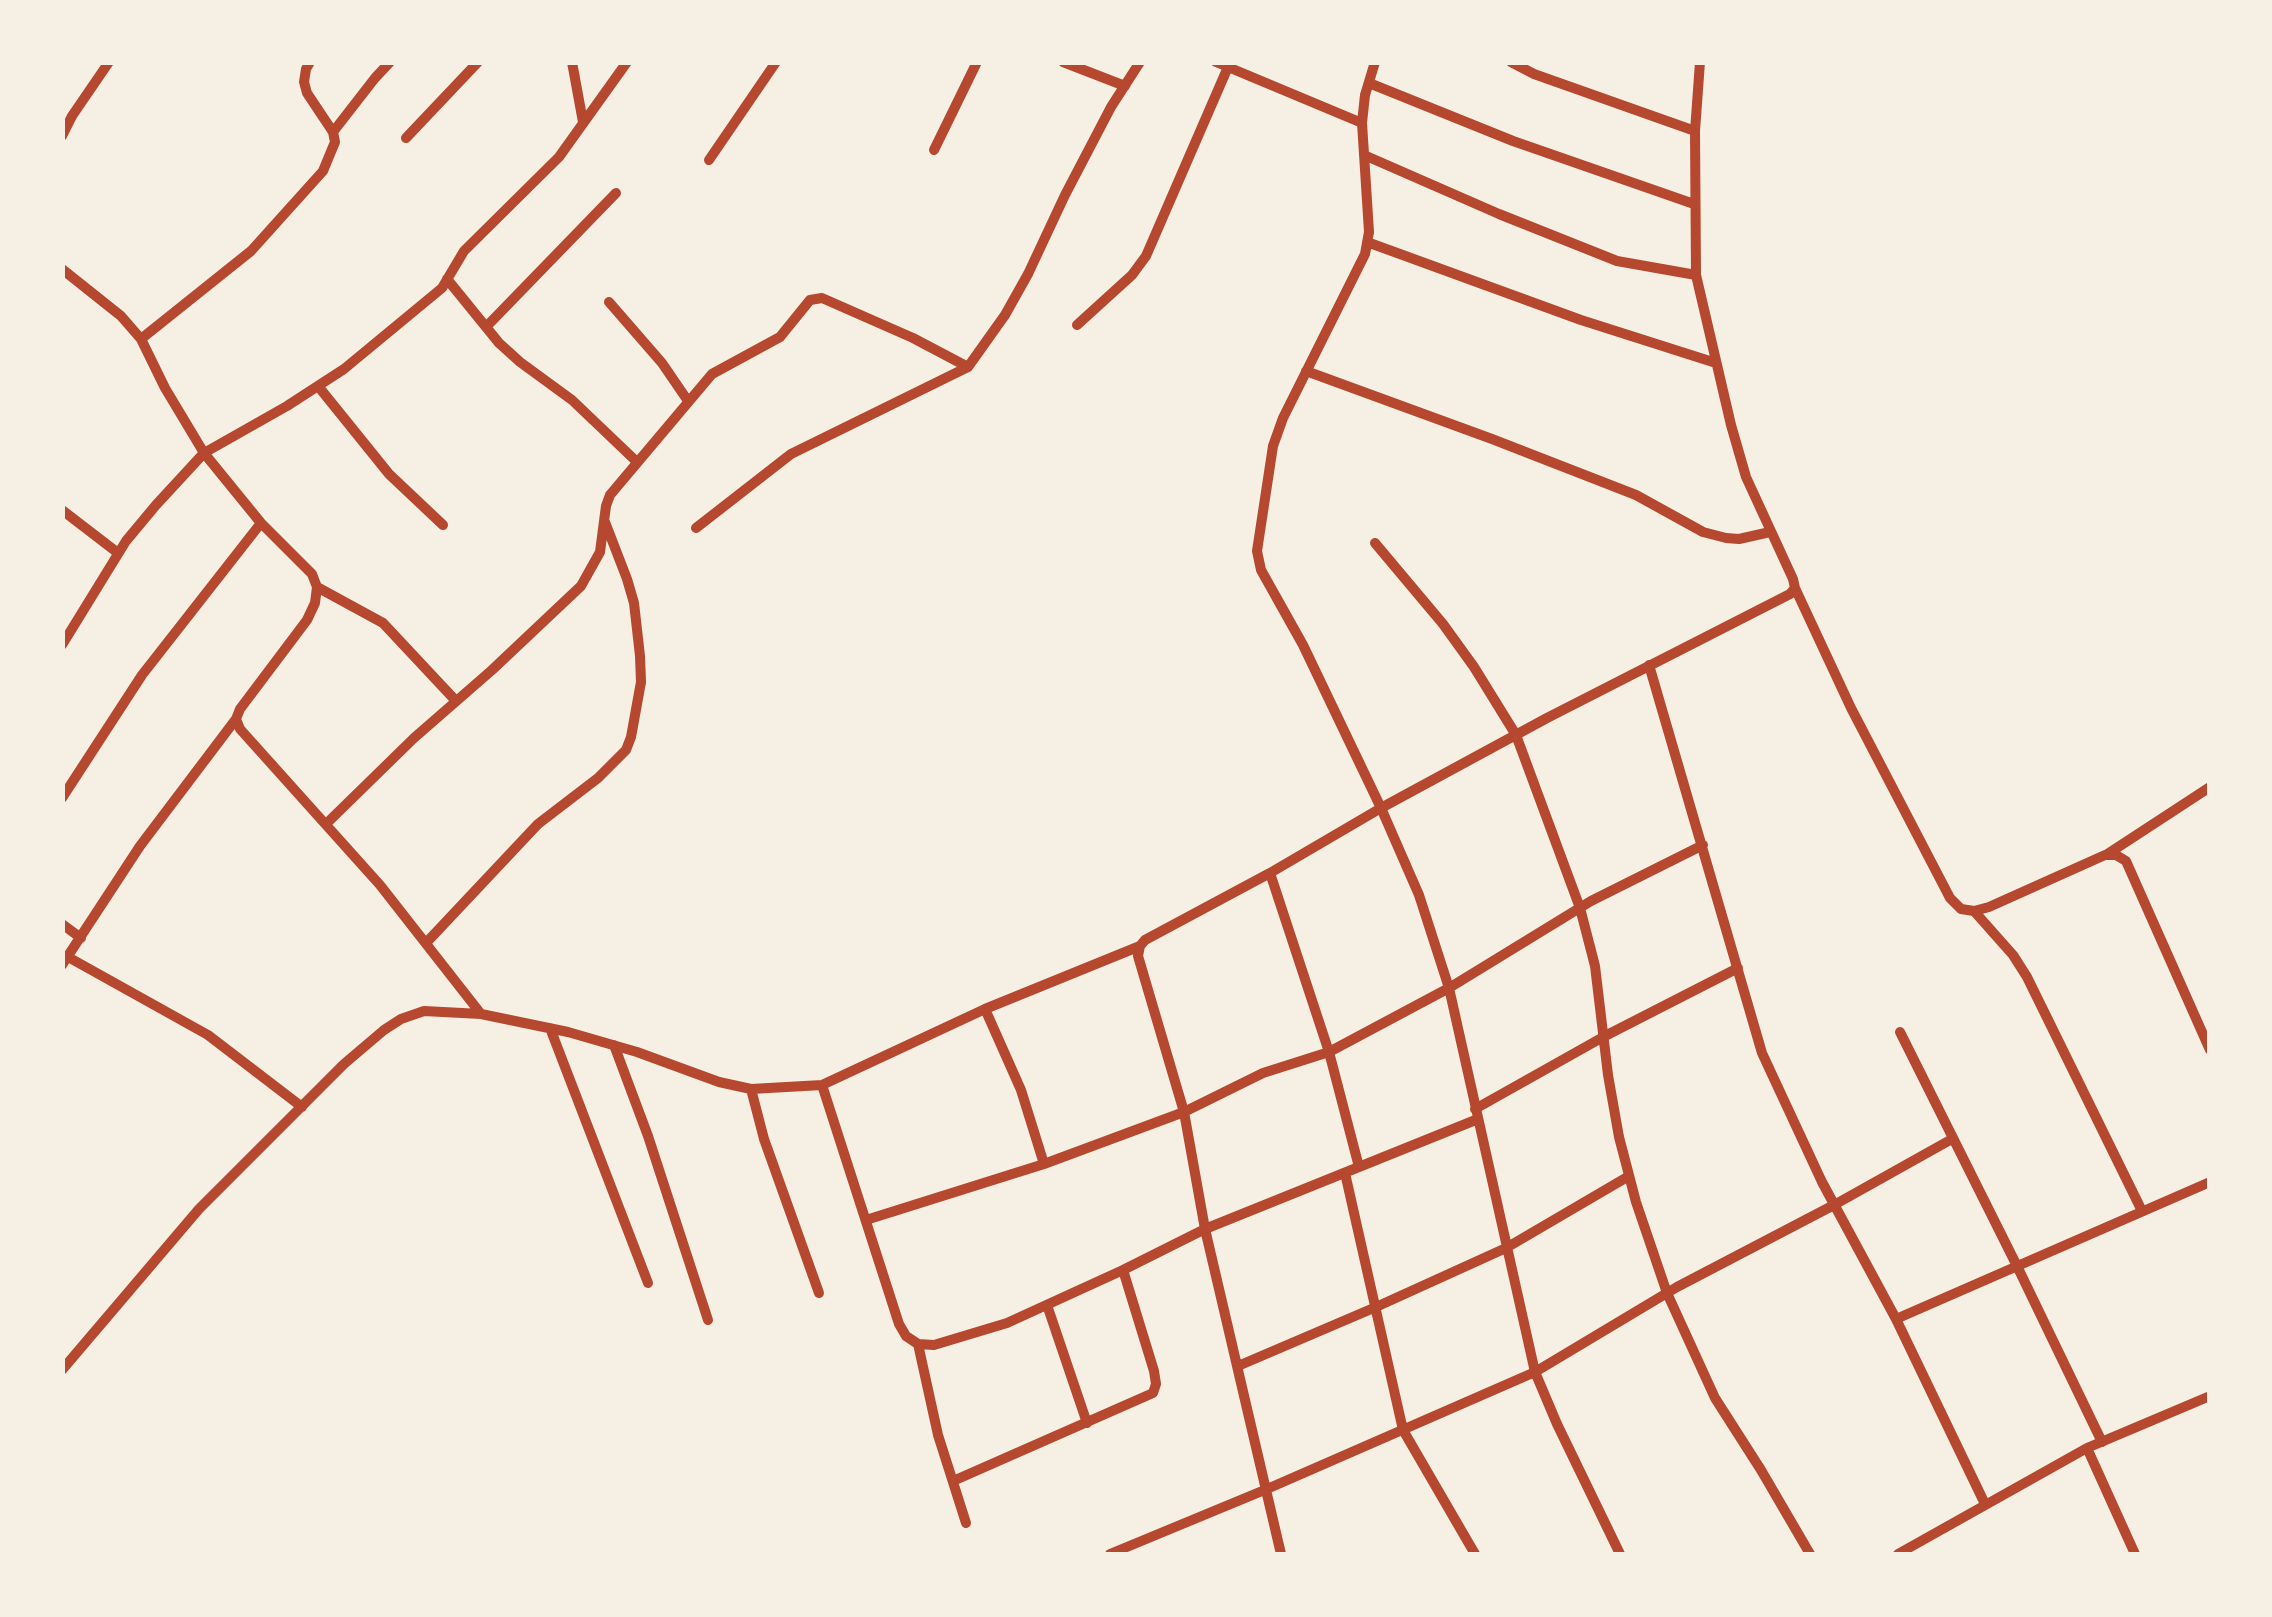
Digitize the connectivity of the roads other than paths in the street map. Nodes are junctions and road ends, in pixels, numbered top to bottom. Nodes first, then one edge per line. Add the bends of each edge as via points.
1 (109, 62) edge
2 (310, 62) edge
3 (390, 62) edge
4 (478, 62) edge
5 (572, 62) edge
6 (626, 62) edge
7 (776, 62) edge
8 (977, 62) edge
9 (1063, 62) edge
10 (1140, 62) edge
11 (1375, 62) edge
12 (1510, 62) edge
13 (1700, 62) edge
14 (1222, 65) edge
15 (1369, 83) junction
16 (1125, 86) junction
17 (1362, 123) junction
18 (583, 124) junction
19 (1695, 131) junction
20 (333, 132) junction
21 (62, 136) edge
22 (406, 138) dead end
23 (934, 150) dead end
24 (1364, 155) junction
25 (709, 160) dead end
26 (616, 193) dead end
27 (1694, 204) junction
28 (1367, 242) junction
29 (62, 269) edge
30 (1696, 275) junction
31 (447, 279) junction
32 (609, 302) dead end
33 (1077, 325) dead end
34 (486, 328) junction
35 (141, 339) junction
36 (1716, 363) junction
37 (968, 367) junction
38 (1306, 372) junction
39 (318, 386) junction
40 (688, 401) junction
41 (204, 453) junction
42 (637, 462) junction
43 (62, 510) edge
44 (604, 520) junction
45 (260, 523) junction
46 (443, 525) dead end
47 (696, 528) dead end
48 (1770, 532) junction
49 (1375, 544) dead end
50 (118, 553) junction
51 (317, 587) junction
52 (1795, 588) junction
53 (62, 645) edge
54 (1650, 664) junction
55 (456, 701) junction
56 (236, 719) junction
57 (1516, 734) junction
58 (2210, 787) edge
59 (62, 798) edge
60 (1381, 808) junction
61 (326, 824) junction
62 (1703, 844) junction
63 (2105, 855) junction
64 (1270, 873) junction
65 (1580, 908) junction
66 (1974, 911) junction
67 (62, 924) edge
68 (80, 938) junction
69 (426, 943) junction
70 (1140, 946) junction
71 (65, 962) edge
72 (1738, 968) junction
73 (1449, 988) junction
74 (985, 1010) junction
75 (481, 1014) junction
76 (550, 1028) junction
77 (1900, 1032) dead end
78 (1604, 1036) junction
79 (614, 1045) junction
80 (2210, 1050) edge
81 (1329, 1052) junction
82 (822, 1086) junction
83 (750, 1089) junction
84 (302, 1107) junction
85 (1184, 1112) junction
86 (1476, 1114) junction
87 (1952, 1139) junction
88 (1044, 1164) junction
89 (1359, 1167) junction
90 (1345, 1173) junction
91 (1629, 1176) junction
92 (2210, 1182) edge
93 (1834, 1205) junction
94 (2142, 1211) junction
95 (866, 1220) junction
96 (1205, 1229) junction
97 (1506, 1248) junction
98 (2017, 1266) junction
99 (1123, 1270) junction
100 (648, 1283) dead end
101 (819, 1293) dead end
102 (1667, 1293) junction
103 (1046, 1305) junction
104 (1376, 1307) junction
105 (1896, 1319) junction
106 (708, 1320) dead end
107 (918, 1344) junction
108 (1238, 1366) junction
109 (62, 1370) edge
110 (1535, 1372) junction
111 (2210, 1396) edge
112 (1087, 1423) junction
113 (1403, 1430) junction
114 (2102, 1442) junction
115 (2087, 1448) junction
116 (952, 1481) junction
117 (1268, 1489) junction
118 (1985, 1504) junction
119 (966, 1523) dead end
120 (1125, 1552) edge
121 (1110, 1554) edge
122 (1282, 1554) edge
123 (1475, 1554) edge
124 (1620, 1554) edge
125 (1810, 1554) edge
126 (1898, 1554) edge
127 (2134, 1554) edge

1 - 21 street
2 - 20 street via 307,93
3 - 20 street
4 - 22 street
5 - 18 street
6 - 18 street
7 - 25 street
8 - 23 street
9 - 16 street
10 - 16 street
11 - 15 street
12 - 19 street
13 - 19 street
14 - 17 street
14 - 33 street via 1146,256
15 - 17 street
15 - 27 street
16 - 37 street via 1006,315
17 - 24 street
18 - 31 street via 559,157 464,251
19 - 27 street
20 - 35 street via 336,142 322,171 268,234
24 - 28 street
24 - 30 street via 1617,261
26 - 34 street
27 - 30 street
28 - 36 street
28 - 38 street
29 - 35 street
30 - 36 street
31 - 34 street
31 - 39 street
32 - 40 street
34 - 42 street
35 - 41 street
36 - 48 street via 1746,477
37 - 40 street via 816,297 780,337 712,374
37 - 47 street via 791,454
38 - 48 street via 1636,495 1703,532 1740,539
38 - 60 street via 1273,446 1256,551
39 - 41 street
39 - 46 street via 389,474
40 - 42 street
41 - 45 street
41 - 50 street
42 - 44 street via 610,495
43 - 50 street
44 - 55 street via 600,552 581,586
44 - 69 street via 634,602 641,682 626,750 538,824
45 - 51 street
45 - 59 street via 142,675
48 - 52 street
49 - 57 street via 1443,624
50 - 53 street
51 - 55 street via 383,623
51 - 56 street via 307,620
52 - 54 street
52 - 66 street via 1950,898
54 - 57 street
54 - 62 street
55 - 61 street
56 - 61 street
56 - 68 street
57 - 60 street
57 - 65 street
58 - 63 street
60 - 64 street
60 - 73 street
61 - 69 street
62 - 65 street
62 - 72 street
63 - 66 street
63 - 80 street via 2126,861
64 - 70 street
64 - 81 street
65 - 73 street
65 - 78 street
66 - 94 street via 2027,977
67 - 68 street
68 - 71 street
69 - 75 street
70 - 74 street
70 - 85 street
71 - 84 street via 208,1035
72 - 78 street
72 - 93 street via 1762,1053
73 - 81 street
73 - 86 street
74 - 82 street
74 - 88 street
75 - 76 street
75 - 84 street via 424,1011 400,1018
76 - 79 street
76 - 100 street
77 - 87 street
78 - 86 street
78 - 91 street
79 - 83 street
79 - 106 street
81 - 85 street via 1263,1073
81 - 89 street
82 - 83 street
82 - 95 street
83 - 101 street
84 - 109 street via 199,1210
85 - 88 street
85 - 96 street
86 - 89 street
86 - 97 street
87 - 93 street
87 - 98 street
88 - 95 street
89 - 90 street
90 - 96 street
90 - 104 street
91 - 97 street
91 - 102 street
92 - 94 street
93 - 102 street
93 - 105 street
94 - 98 street
95 - 107 street via 900,1324
96 - 99 street
96 - 108 street
97 - 104 street
97 - 110 street
98 - 105 street
98 - 114 street
99 - 103 street
99 - 112 street via 1156,1384 1145,1399
102 - 110 street
102 - 125 street via 1715,1398
103 - 107 street via 1007,1323
103 - 112 street
104 - 108 street
104 - 113 street
105 - 118 street
107 - 116 street
108 - 117 street
110 - 113 street
110 - 124 street
111 - 114 street
112 - 116 street
113 - 117 street
113 - 123 street
114 - 115 street
115 - 118 street
115 - 127 street
116 - 119 street
117 - 120 street
117 - 122 street
118 - 126 street
120 - 121 street

